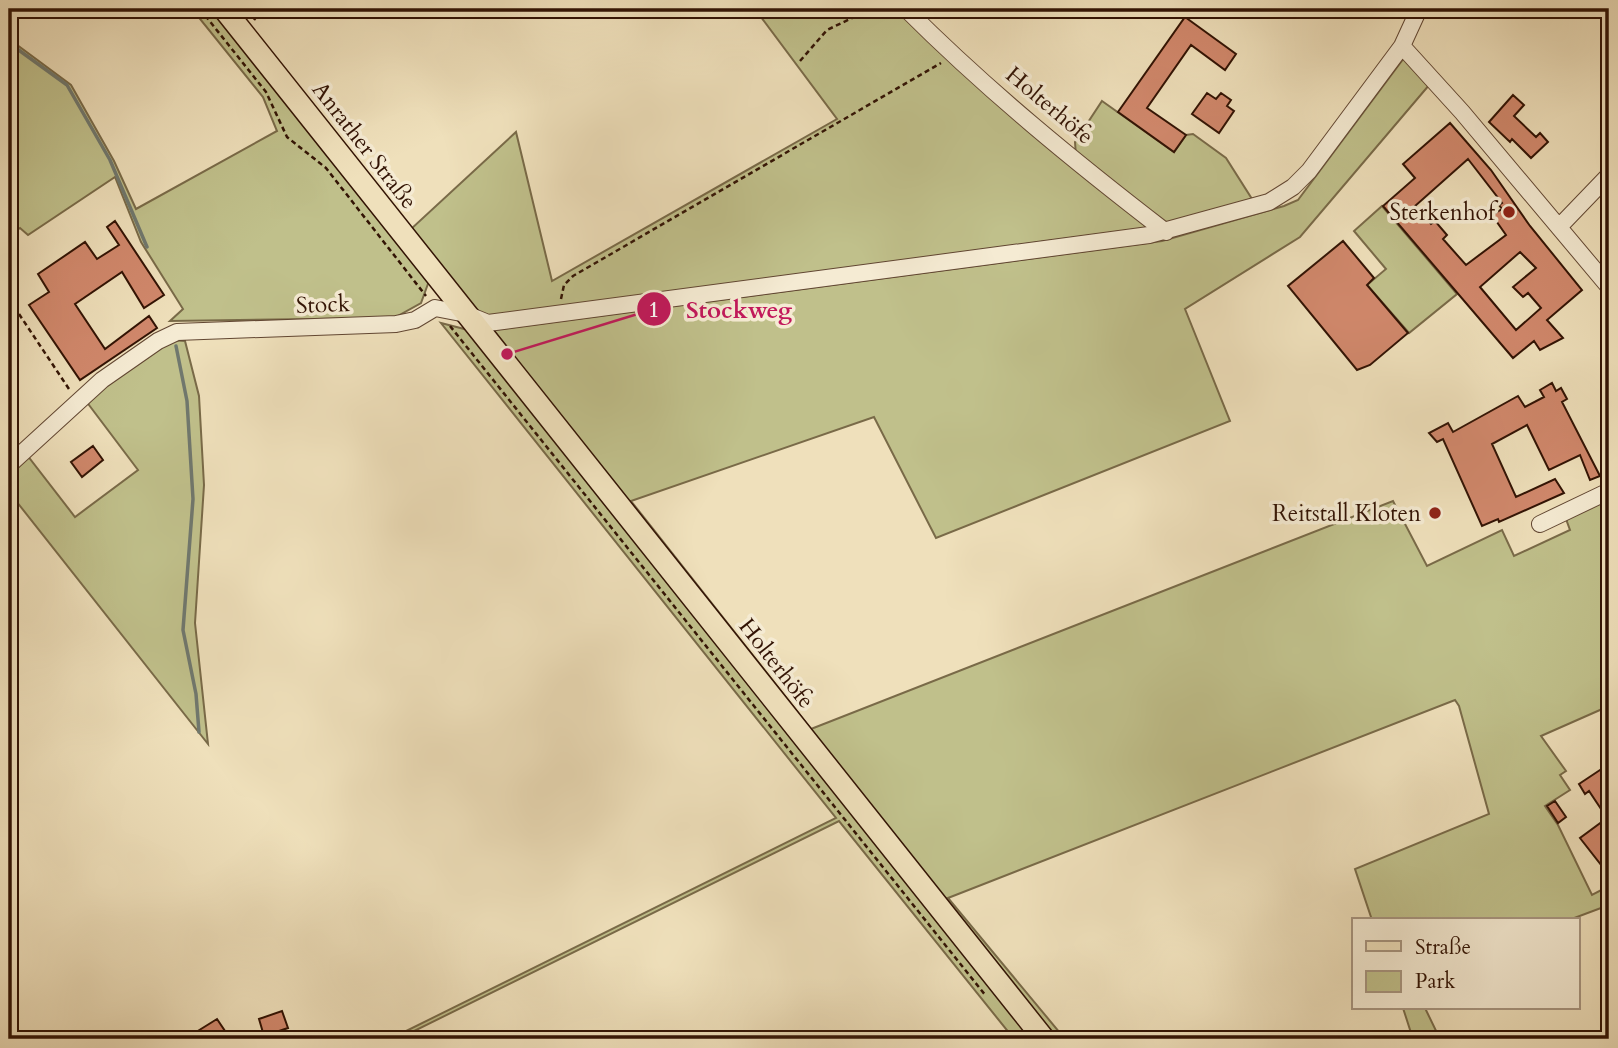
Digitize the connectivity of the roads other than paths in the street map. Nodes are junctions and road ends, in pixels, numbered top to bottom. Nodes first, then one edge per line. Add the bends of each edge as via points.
1 (224, 9) edge
2 (906, 9) edge
3 (1419, 9) edge
4 (1402, 46) junction
5 (1609, 175) edge
6 (1559, 227) junction
7 (1166, 232) junction
8 (1609, 287) edge
9 (475, 319) junction
10 (9, 465) edge
11 (1609, 491) edge
12 (1540, 524) dead end
13 (1044, 1039) edge

1 - 9 main road, Anrather Straße
2 - 7 street, Holterhöfe via 1057,147
3 - 4 street
4 - 6 street
4 - 7 street via 1293,187 1269,202
5 - 6 street
6 - 8 street
7 - 9 street via 562,313
9 - 10 street, Stock via 435,308 415,320 396,324 172,334 77,401
9 - 13 main road, Holterhöfe
11 - 12 street

